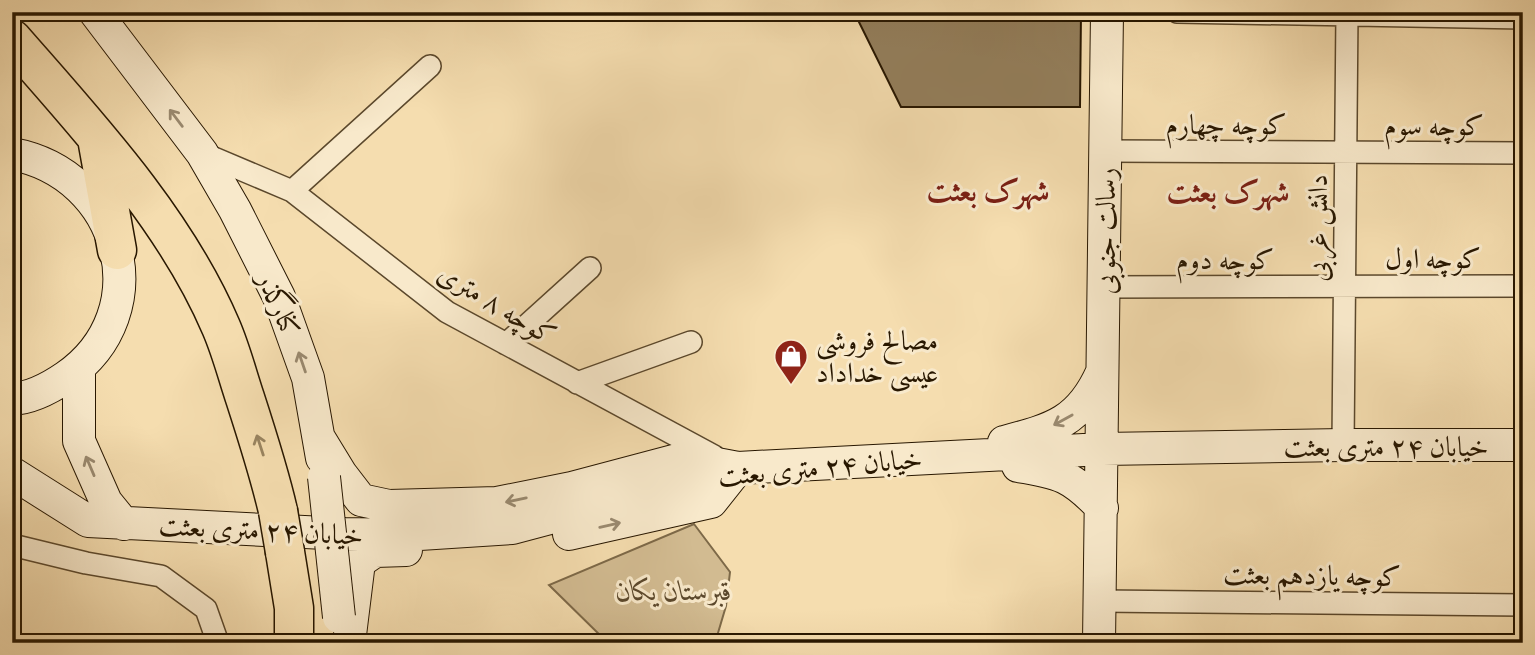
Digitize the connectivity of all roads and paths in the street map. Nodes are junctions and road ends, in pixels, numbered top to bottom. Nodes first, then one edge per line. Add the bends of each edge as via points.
1 (95, 12) edge
2 (1107, 12) edge
3 (1177, 12) edge
4 (1347, 14) edge
5 (1523, 18) edge
6 (12, 39) edge
7 (430, 66) dead end
8 (12, 78) edge
9 (97, 135) junction
10 (1106, 151) junction
11 (202, 153) junction
12 (1345, 153) junction
13 (1523, 153) edge
14 (12, 154) edge
15 (292, 191) junction
16 (99, 201) junction
17 (117, 250) joint
18 (183, 257) junction
19 (590, 268) dead end
20 (1523, 286) edge
21 (1105, 287) junction
22 (1345, 287) junction
23 (691, 342) dead end
24 (506, 344) junction
25 (1104, 368) junction
26 (79, 369) junction
27 (577, 383) junction
28 (12, 399) edge
29 (319, 438) junction
30 (1343, 445) junction
31 (1523, 445) edge
32 (1103, 449) junction
33 (961, 456) junction
34 (737, 468) junction
35 (12, 472) edge
36 (1102, 508) junction
37 (124, 524) junction
38 (12, 545) edge
39 (1100, 601) junction
40 (1523, 605) edge
41 (296, 631) edge
42 (344, 634) edge
43 (218, 643) edge
44 (1099, 643) edge

11 -> 1 street, کنارگذر
2 - 10 street, رسالت جنوبی
3 - 4 street
4 - 5 street
4 - 12 street, دانش غربی
6 - 9 highway
7 - 15 street
8 - 9 highway
9 - 16 highway
9 - 18 highway
10 - 12 street, کوچه چهارم
10 - 21 street, رسالت جنوبی
11 - 15 street, کوچه ۸ متری
29 -> 11 street, کنارگذر via 308,378 279,297
12 - 13 street, کوچه سوم
12 - 22 street, دانش غربی
14 - 16 street via 62,172
15 - 24 street, کوچه ۸ متری via 447,312
16 - 17 highway
16 - 18 highway
17 - 26 street via 119,283 114,314 100,344
41 -> 18 highway, bridge via 269,473 221,328
19 - 24 street
20 - 22 street, کوچه اول
21 - 22 street, کوچه دوم
21 - 25 street, رسالت جنوبی
22 - 30 street, دانش غربی
23 - 27 street
24 - 27 street, کوچه ۸ متری
25 - 32 street, رسالت جنوبی
25 -> 33 street via 1089,398 1068,418
26 - 28 street via 52,387
37 -> 26 street via 106,502 79,441
27 - 34 street, کوچه ۸ متری
34 -> 29 street via 685,458 497,503 389,506 361,499
29 - 42 street, کنارگذر, bridge
30 - 31 street, خیابان ۲۴ متری بعثت
30 - 32 street, خیابان ۲۴ متری بعثت
32 - 33 street, خیابان ۲۴ متری بعثت
32 - 36 street, رسالت جنوبی
33 - 34 street, خیابان ۲۴ متری بعثت
33 - 36 street via 1060,474
34 - 37 street, خیابان ۲۴ متری بعثت via 512,528 404,535
42 -> 34 street via 359,562 375,551 523,545 711,502
35 - 37 street, خیابان ۲۴ متری بعثت via 88,521
36 - 39 street, رسالت جنوبی
38 - 43 street via 162,576 206,609
39 - 40 street, کوچه یازدهم بعثت
39 - 44 street, رسالت جنوبی

